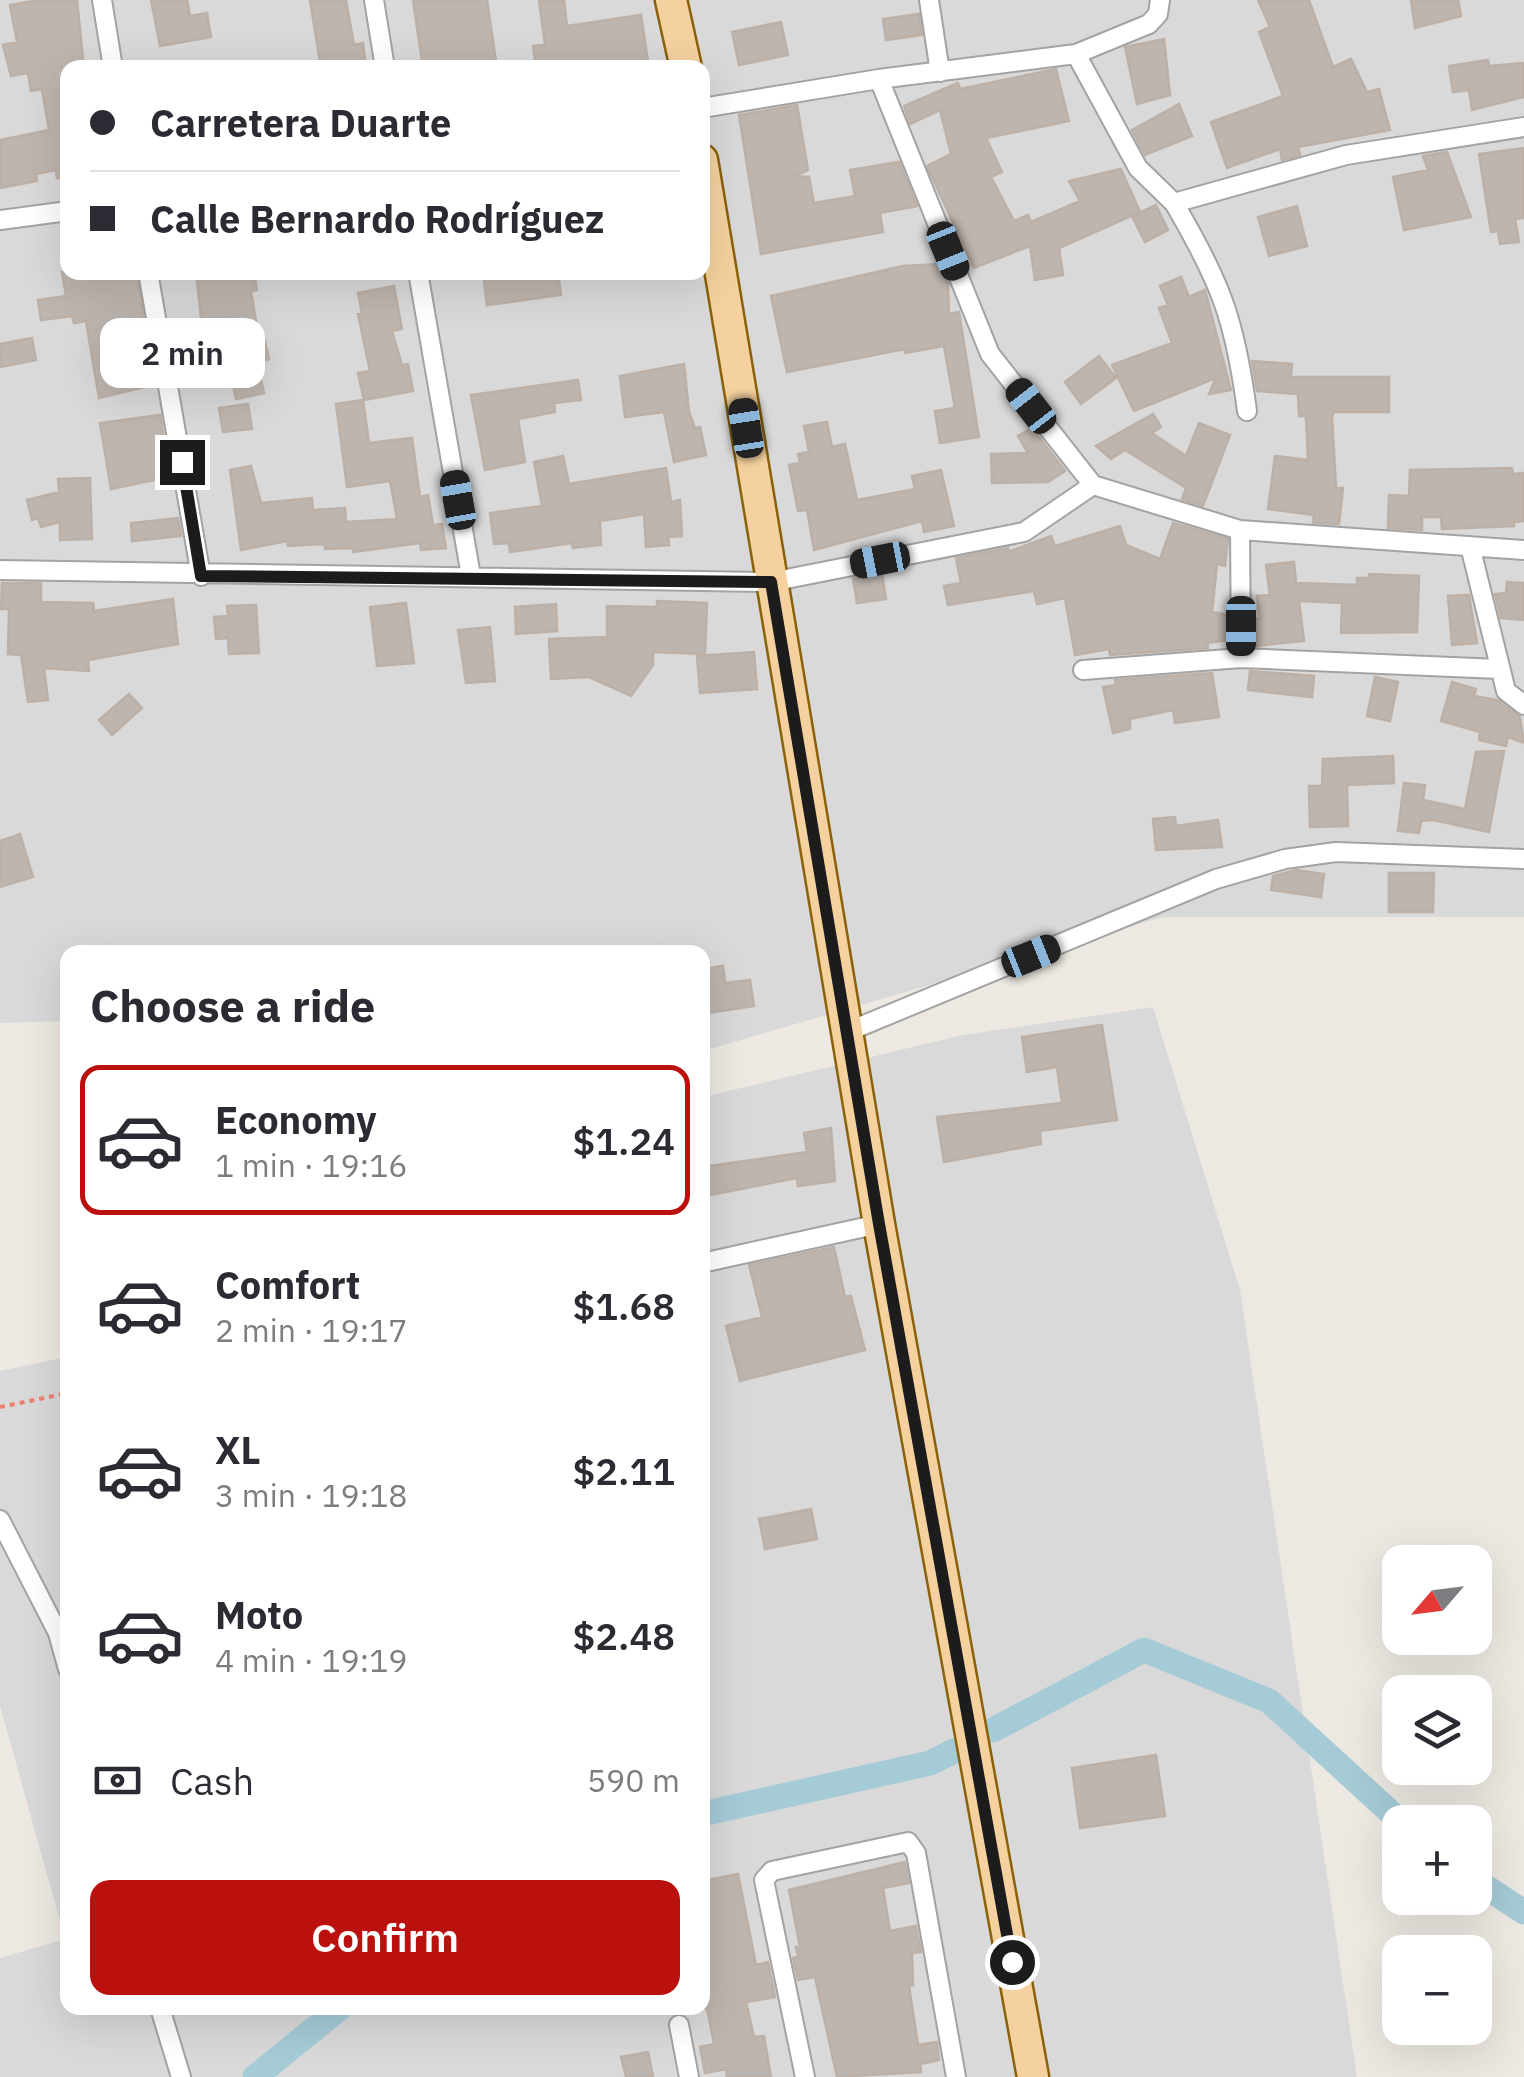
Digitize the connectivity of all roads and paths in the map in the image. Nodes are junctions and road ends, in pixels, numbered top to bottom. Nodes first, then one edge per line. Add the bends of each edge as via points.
1 (102, 0) edge
2 (374, 0) edge
3 (672, 0) edge
4 (929, 0) edge
5 (1160, 0) edge
6 (1076, 54) junction
7 (112, 60) edge
8 (383, 60) edge
9 (684, 60) edge
10 (940, 72) junction
11 (879, 78) junction
12 (710, 107) edge
13 (1524, 127) edge
14 (1174, 204) junction
15 (710, 209) edge
16 (60, 212) edge
17 (0, 220) edge
18 (149, 280) edge
19 (419, 280) edge
20 (1247, 411) dead end
21 (1093, 485) junction
22 (1240, 530) junction
23 (1470, 546) junction
24 (1524, 550) edge
25 (0, 570) edge
26 (201, 576) junction
27 (470, 576) junction
28 (771, 582) junction
29 (1241, 658) junction
30 (1499, 669) junction
31 (1083, 670) dead end
32 (1524, 705) edge
33 (1524, 859) edge
34 (847, 1032) junction
35 (879, 1224) junction
36 (710, 1261) edge
37 (60, 1396) edge
38 (0, 1407) edge
39 (0, 1520) edge
40 (60, 1640) edge
41 (162, 2015) edge
42 (679, 2026) dead end
43 (181, 2077) edge
44 (690, 2077) edge
45 (805, 2077) edge
46 (956, 2077) edge
47 (1032, 2077) edge

1 - 7 street
2 - 8 street
3 - 9 main road
4 - 10 street
5 - 6 street via 1149,24
6 - 10 street
6 - 14 street via 1138,168
10 - 11 street
11 - 12 street
11 - 21 street via 990,354
13 - 14 street via 1346,155
14 - 20 street via 1216,274 1237,337
15 - 28 main road
16 - 17 street
18 - 26 street
19 - 27 street
21 - 22 street
21 - 28 street via 1024,532
22 - 23 street
22 - 29 street
23 - 24 street
23 - 30 street
25 - 26 street
26 - 27 street
27 - 28 street
28 - 34 main road
29 - 30 street
29 - 31 street
30 - 32 street via 1506,691
33 - 34 street via 1336,852 1285,860 1216,879
34 - 35 main road
35 - 36 street
35 - 47 main road
37 - 38 path
39 - 40 street
41 - 43 street
42 - 44 street
45 - 46 street via 764,1880 772,1870 908,1842 916,1853

